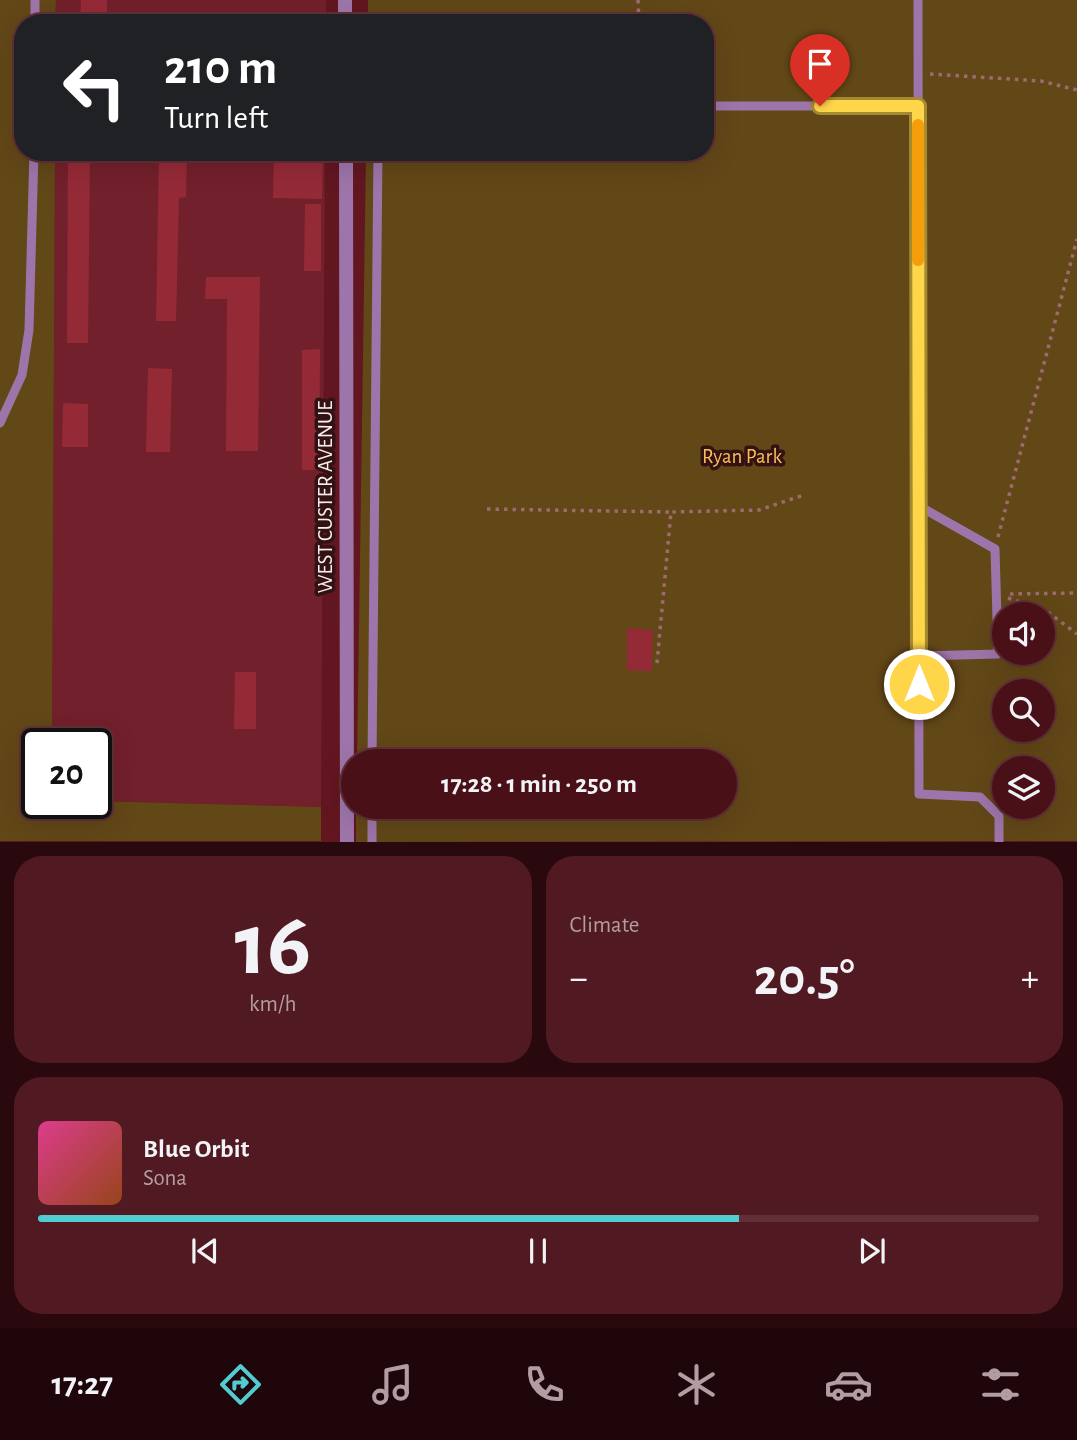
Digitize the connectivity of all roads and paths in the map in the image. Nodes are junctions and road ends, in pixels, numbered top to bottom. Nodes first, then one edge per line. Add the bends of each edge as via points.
1 (918, 0) edge
2 (918, 74) junction
3 (1077, 90) edge
4 (714, 106) edge
5 (918, 106) junction
6 (34, 161) edge
7 (345, 161) edge
8 (378, 161) edge
9 (1077, 239) edge
10 (0, 396) edge
11 (10, 402) junction
12 (0, 423) edge
13 (804, 495) dead end
14 (919, 506) junction
15 (487, 509) dead end
16 (671, 512) junction
17 (995, 549) junction
18 (1077, 593) edge
19 (996, 594) junction
20 (1077, 634) edge
21 (919, 656) junction
22 (657, 663) dead end
23 (372, 749) edge
24 (372, 819) edge
25 (347, 842) edge
26 (372, 842) edge
27 (999, 842) edge

1 - 2 lane
2 - 3 path via 1041,80
2 - 5 lane
4 - 5 lane
5 - 14 lane
6 - 11 lane via 29,330 22,375
7 - 25 street, WEST CUSTER AVENUE
8 - 23 lane
9 - 17 path
10 - 11 lane
11 - 12 lane
13 - 16 path via 759,510
14 - 17 lane
14 - 21 lane
15 - 16 path
16 - 22 path
17 - 19 lane
18 - 19 path
19 - 20 path via 1045,610
19 - 21 lane via 998,654
21 - 27 lane via 919,794 980,797 999,816
24 - 26 lane

